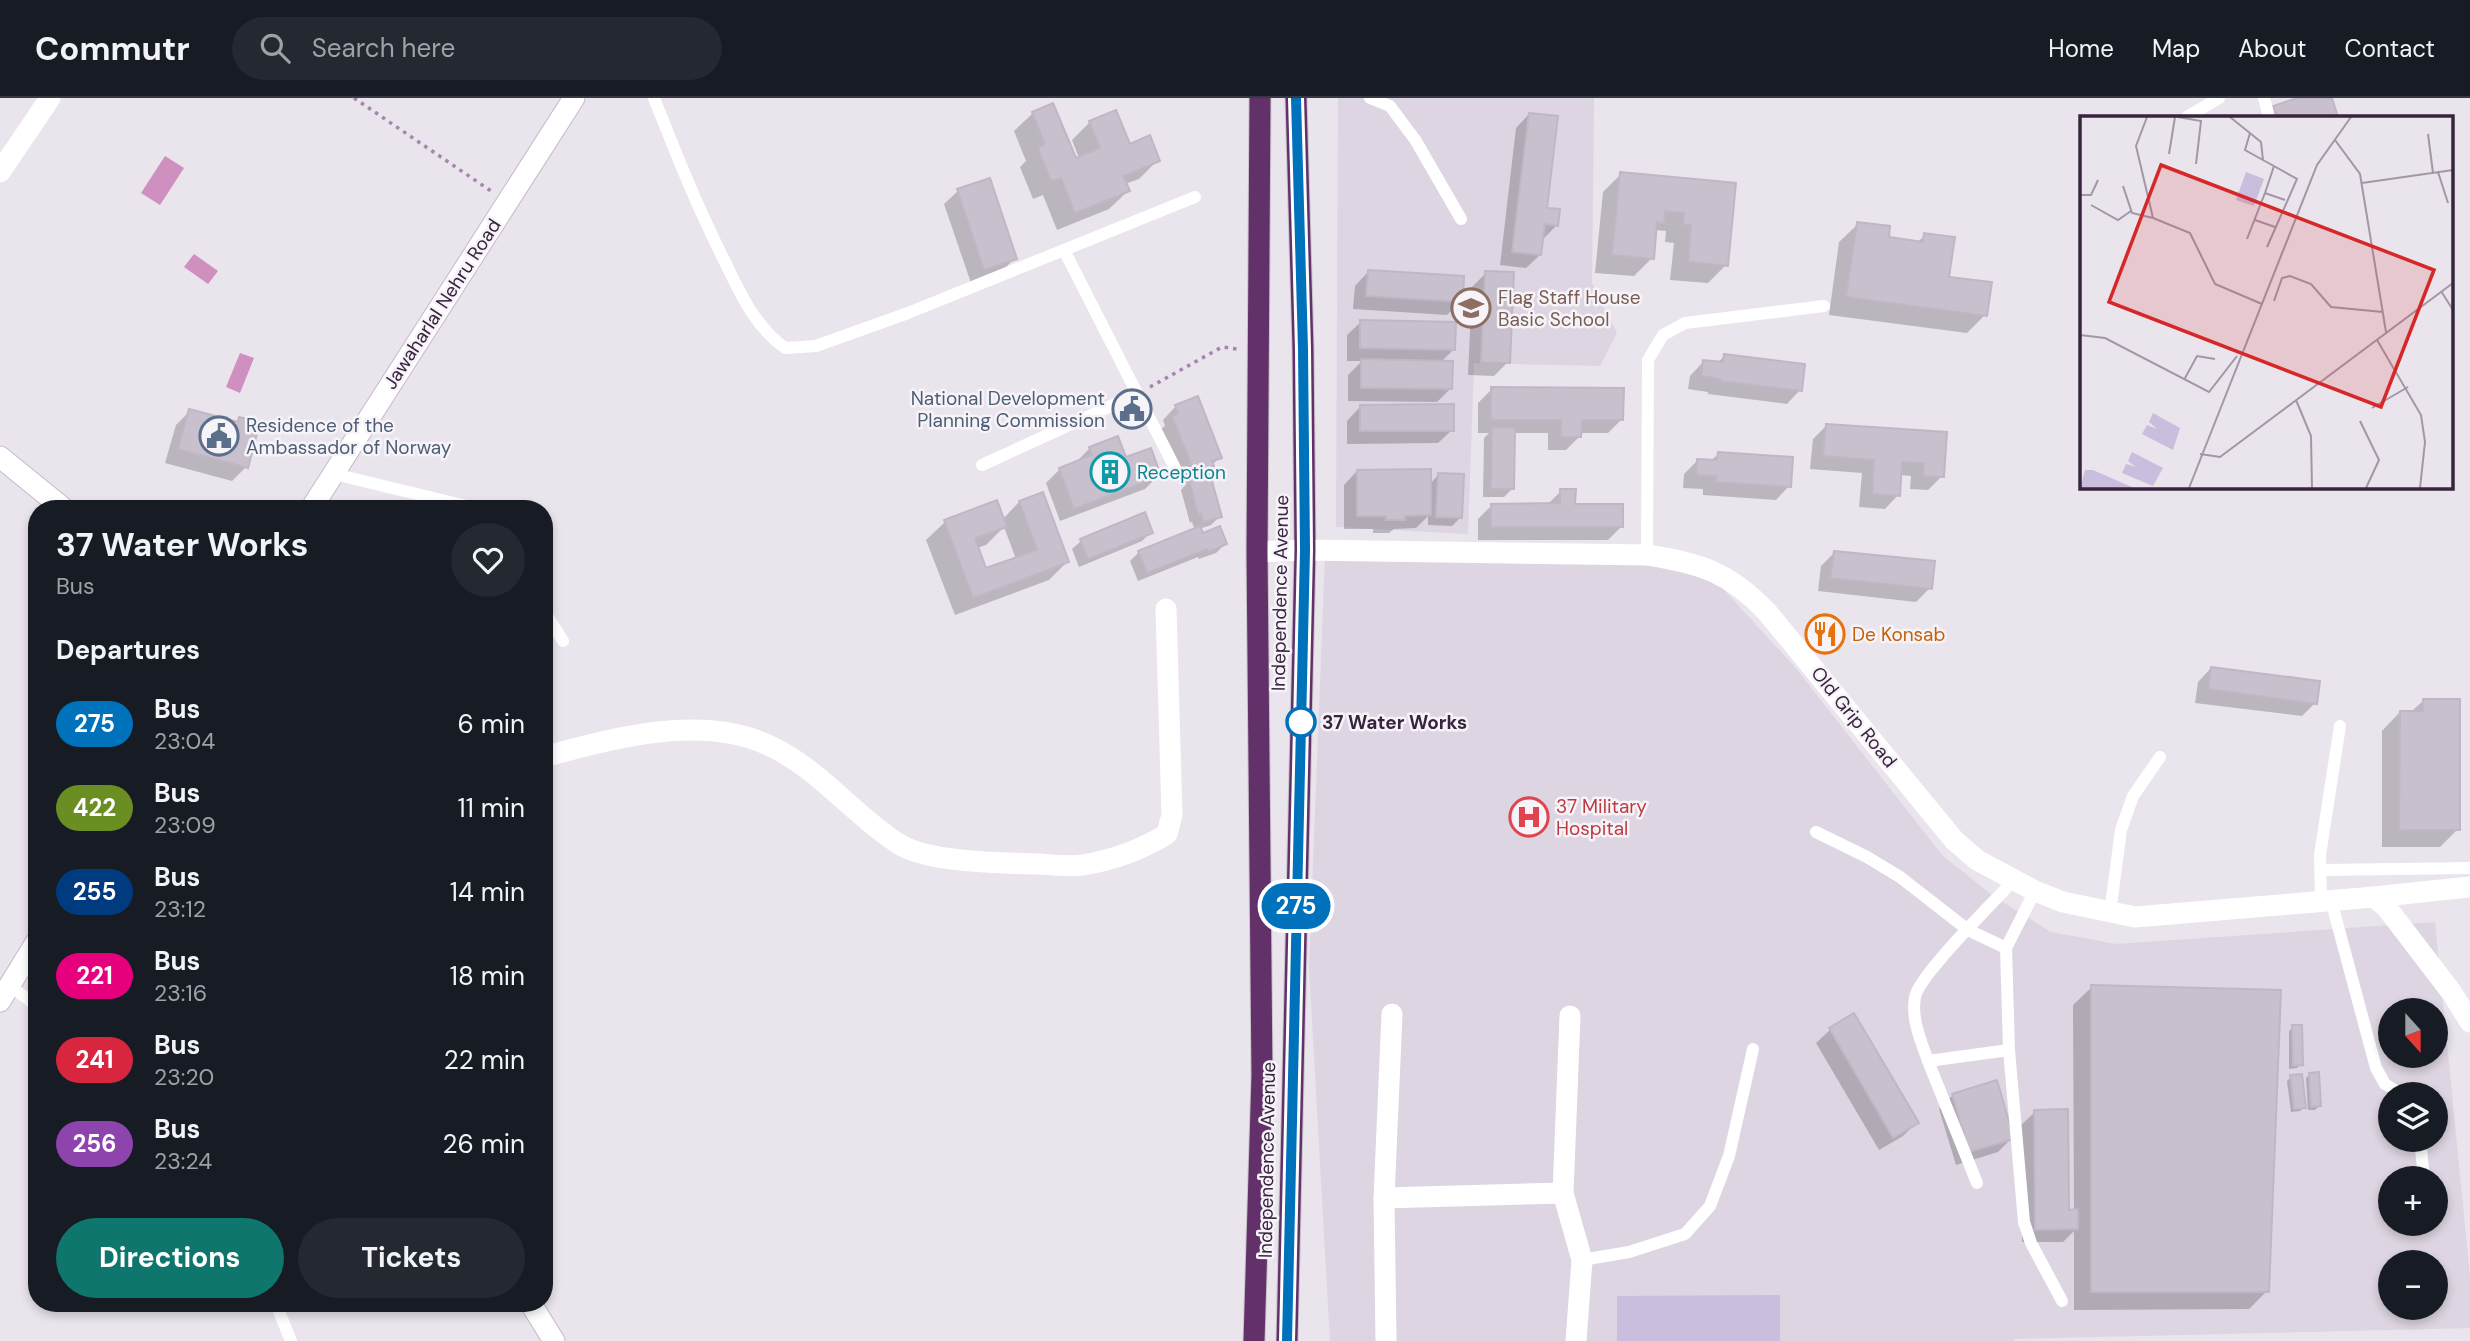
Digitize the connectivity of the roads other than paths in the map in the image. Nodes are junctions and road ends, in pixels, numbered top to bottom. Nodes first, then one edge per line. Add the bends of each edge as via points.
1 (50, 98) edge
2 (573, 98) edge
3 (653, 98) edge
4 (1260, 98) edge
5 (1296, 98) edge
6 (1370, 98) edge
7 (2219, 98) edge
8 (2264, 98) edge
9 (2189, 116) edge
10 (2269, 116) edge
11 (0, 172) edge
12 (1195, 197) dead end
13 (1461, 219) dead end
14 (1064, 250) junction
15 (1824, 306) dead end
16 (1137, 394) junction
17 (0, 457) edge
18 (982, 465) dead end
19 (1175, 468) dead end
20 (334, 474) junction
21 (53, 500) edge
22 (317, 500) edge
23 (442, 500) edge
24 (1305, 550) junction
25 (1257, 552) junction
26 (1647, 555) junction
27 (1166, 609) dead end
28 (553, 625) edge
29 (563, 641) dead end
30 (2340, 726) dead end
31 (553, 754) edge
32 (2160, 757) dead end
33 (1816, 832) dead end
34 (2470, 868) edge
35 (2320, 870) junction
36 (2014, 880) junction
37 (2470, 887) edge
38 (2035, 891) junction
39 (2326, 901) junction
40 (2380, 903) junction
41 (2110, 913) junction
42 (1968, 930) junction
43 (2006, 948) junction
44 (28, 956) edge
45 (5, 993) edge
46 (28, 1002) edge
47 (1392, 1014) dead end
48 (1570, 1016) dead end
49 (2470, 1022) edge
50 (1753, 1049) dead end
51 (2009, 1049) junction
52 (1928, 1061) junction
53 (2384, 1082) edge
54 (1977, 1183) dead end
55 (1563, 1194) junction
56 (1384, 1198) junction
57 (1582, 1260) junction
58 (2062, 1301) dead end
59 (278, 1312) edge
60 (536, 1312) edge
61 (291, 1341) edge
62 (554, 1341) edge
63 (1254, 1341) edge
64 (1287, 1341) edge
65 (1386, 1341) edge
66 (1576, 1341) edge

1 - 11 street
2 - 20 street, Jawaharlal Nehru Road
3 - 14 lane via 697,205 738,288 760,325 785,348 816,346
4 - 25 highway, Independence Avenue
5 - 24 highway, Independence Avenue
6 - 13 lane via 1390,106 1410,132
7 - 9 lane
8 - 10 lane
12 - 14 lane
14 - 16 lane
15 - 26 lane via 1685,323 1663,335 1648,360
16 - 18 lane
16 - 19 lane
17 - 21 street
20 - 22 street, Jawaharlal Nehru Road
20 - 23 lane
24 - 25 street, Old Grip Road
24 - 26 street, Old Grip Road
24 - 64 highway, Independence Avenue
25 - 63 highway, Independence Avenue via 1262,1075
26 - 36 street, Old Grip Road via 1687,561 1746,589 1954,839 1977,860
27 - 31 street via 1171,816 1167,834 1117,857 1079,866 932,856 901,845 805,767 767,744 738,735 702,730 653,732
28 - 29 lane
30 - 35 lane
32 - 41 lane via 2133,796 2121,830
33 - 42 lane via 1889,870
34 - 35 lane
35 - 39 lane
36 - 38 street, Old Grip Road
36 - 42 lane
37 - 40 street, Old Grip Road
38 - 41 street, Old Grip Road
38 - 43 lane
39 - 40 street, Old Grip Road
39 - 41 street, Old Grip Road via 2135,917
39 - 53 lane
40 - 49 street
42 - 43 lane
42 - 52 lane via 1915,995 1915,1023
43 - 51 lane
44 - 45 street
45 - 46 lane
47 - 56 street
48 - 55 street
50 - 57 lane via 1729,1156 1710,1206 1685,1234 1629,1252
51 - 52 lane
51 - 58 lane via 2024,1222
52 - 54 lane
55 - 56 street
55 - 57 street
56 - 65 street
57 - 66 street
59 - 61 lane
60 - 62 street

